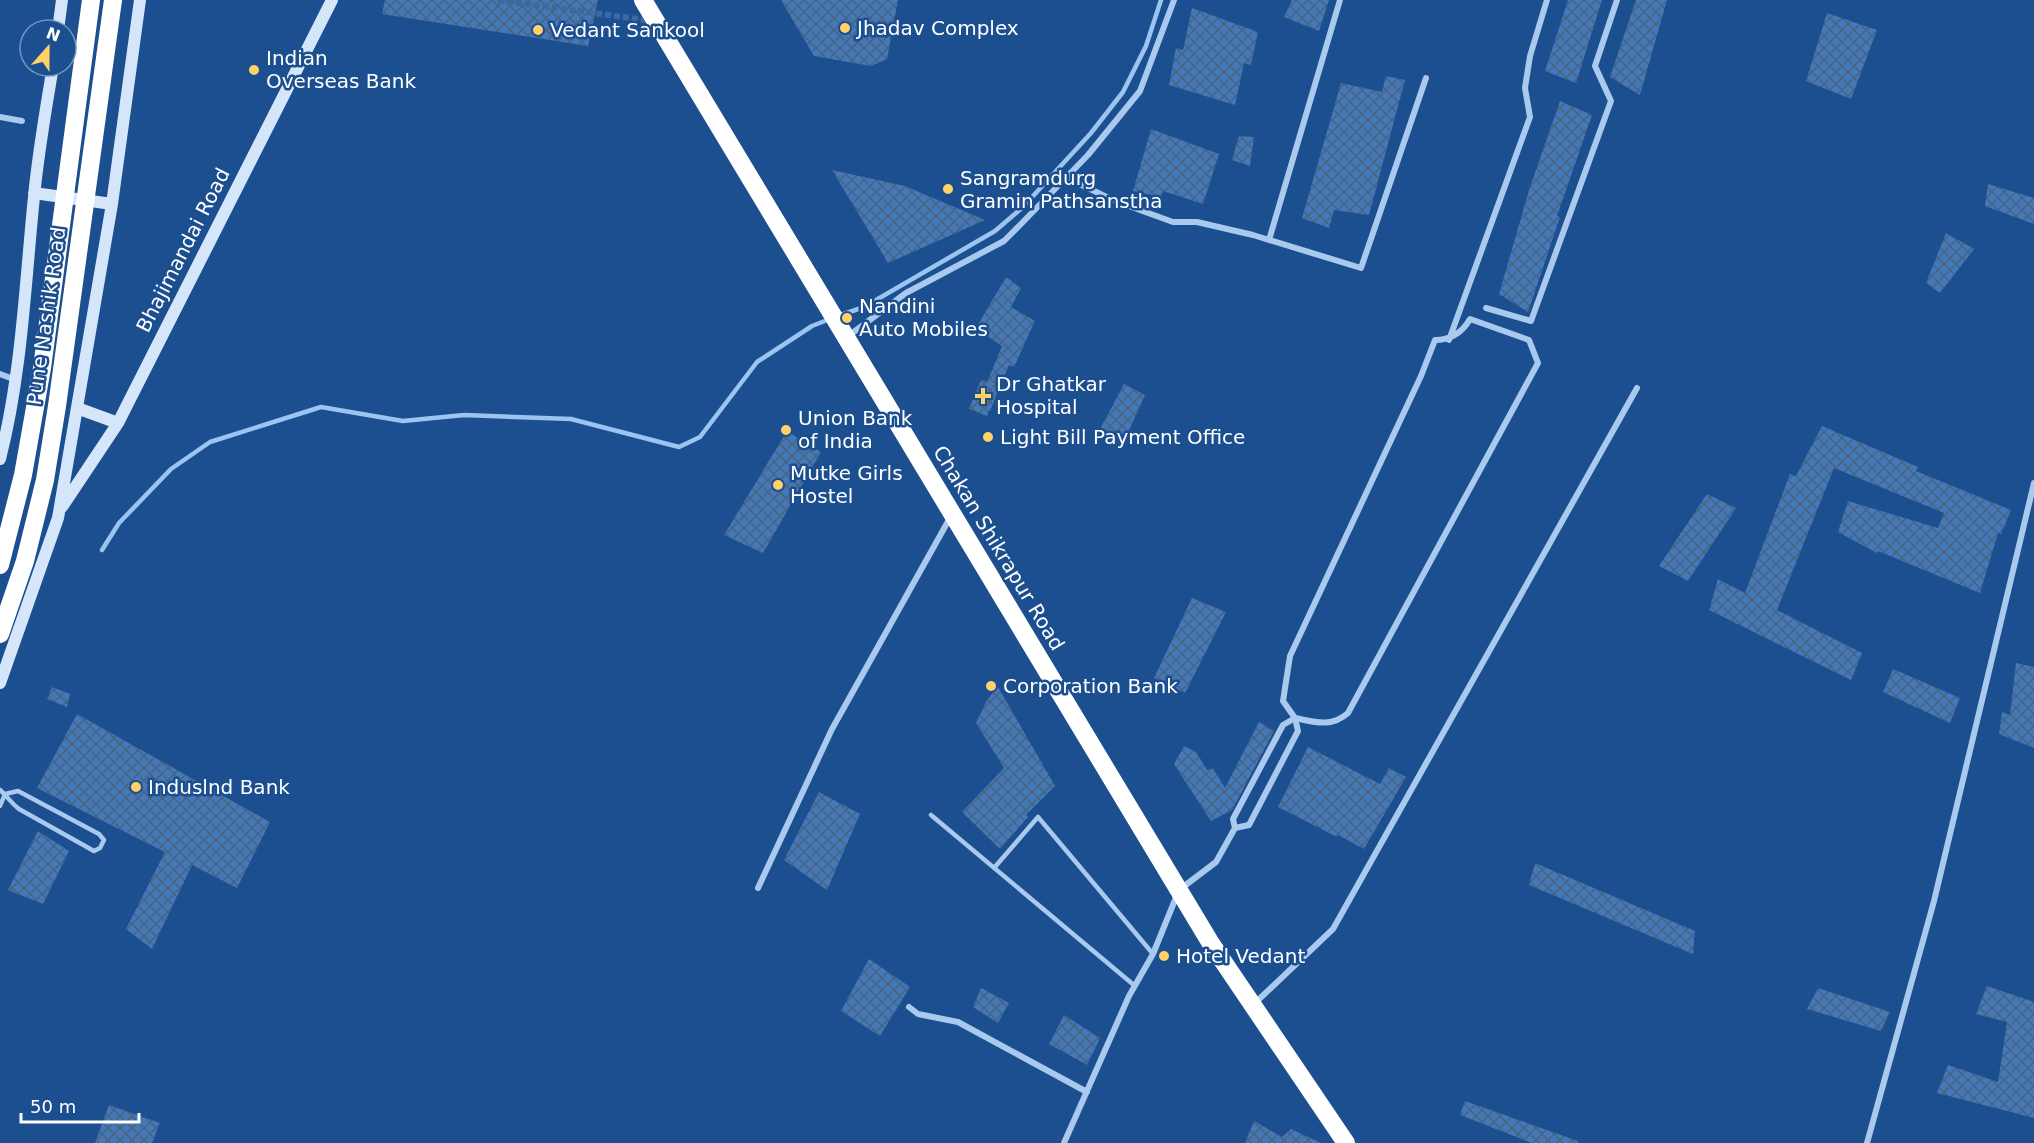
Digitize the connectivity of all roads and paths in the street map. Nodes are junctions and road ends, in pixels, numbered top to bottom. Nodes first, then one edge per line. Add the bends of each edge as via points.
1 (62, 0) edge
2 (91, 0) edge
3 (113, 0) edge
4 (140, 0) edge
5 (332, 0) edge
6 (643, 0) edge
7 (1174, 0) edge
8 (1340, 0) edge
9 (1547, 0) edge
10 (1617, 0) edge
11 (60, 18) edge
12 (50, 78) edge
13 (1426, 78) dead end
14 (0, 117) edge
15 (22, 121) dead end
16 (1067, 177) junction
17 (34, 193) junction
18 (112, 204) junction
19 (1269, 240) junction
20 (1486, 308) dead end
21 (844, 333) junction
22 (1448, 340) junction
23 (0, 374) edge
24 (16, 380) junction
25 (1637, 388) dead end
26 (77, 408) junction
27 (118, 423) junction
28 (0, 459) edge
29 (2034, 483) edge
30 (59, 512) junction
31 (952, 513) junction
32 (0, 565) edge
33 (0, 634) edge
34 (0, 683) edge
35 (1294, 718) junction
36 (0, 790) edge
37 (5, 794) junction
38 (0, 806) edge
39 (931, 815) dead end
40 (1235, 828) junction
41 (994, 868) junction
42 (758, 888) dead end
43 (1179, 890) junction
44 (1153, 954) junction
45 (1135, 986) junction
46 (1252, 1005) junction
47 (909, 1007) dead end
48 (1087, 1092) junction
49 (1064, 1143) edge
50 (1346, 1143) edge
51 (1867, 1143) edge

1 - 11 main road
2 - 32 highway, Pune Nashik Road, bridge via 42,368 23,475
3 - 33 highway, Pune Nashik Road, bridge via 45,480 25,561
4 - 18 main road
5 - 27 main road, Bhajimandai Road
6 - 21 highway, Chakan Shikrapur Road
7 - 16 street via 1140,91
8 - 19 street
9 - 22 street via 1525,88 1530,117
10 - 20 street via 1595,66 1611,100 1531,321
12 - 17 main road
13 - 19 street via 1361,268
14 - 15 street
16 - 19 street via 1115,201 1173,222 1197,222
16 - 21 street via 1004,241
17 - 18 main road
17 - 24 main road
18 - 26 main road
21 - 31 highway, Chakan Shikrapur Road
22 - 35 street via 1436,340 1290,656 1283,701
22 - 35 street via 1470,319 1529,340 1538,363 1348,713 1339,721 1322,723
23 - 24 street
24 - 28 main road
25 - 46 street via 1334,929
26 - 27 main road
26 - 30 main road
27 - 30 main road, Bhajimandai Road
29 - 51 street via 1934,901
30 - 34 main road
31 - 42 street via 832,729
31 - 43 highway, Chakan Shikrapur Road
35 - 40 street via 1283,725 1233,819
35 - 40 street via 1298,730 1249,825
36 - 37 lane
37 - 37 lane via 18,791 99,834 104,840 100,848 94,851 28,814
37 - 38 lane
39 - 41 lane
40 - 43 street via 1216,862
41 - 44 lane via 1038,817
41 - 45 lane
43 - 44 street
43 - 46 highway, Chakan Shikrapur Road
44 - 45 street
45 - 48 street
46 - 50 highway, Chakan Shikrapur Road
47 - 48 street via 918,1014 958,1022
48 - 49 street

